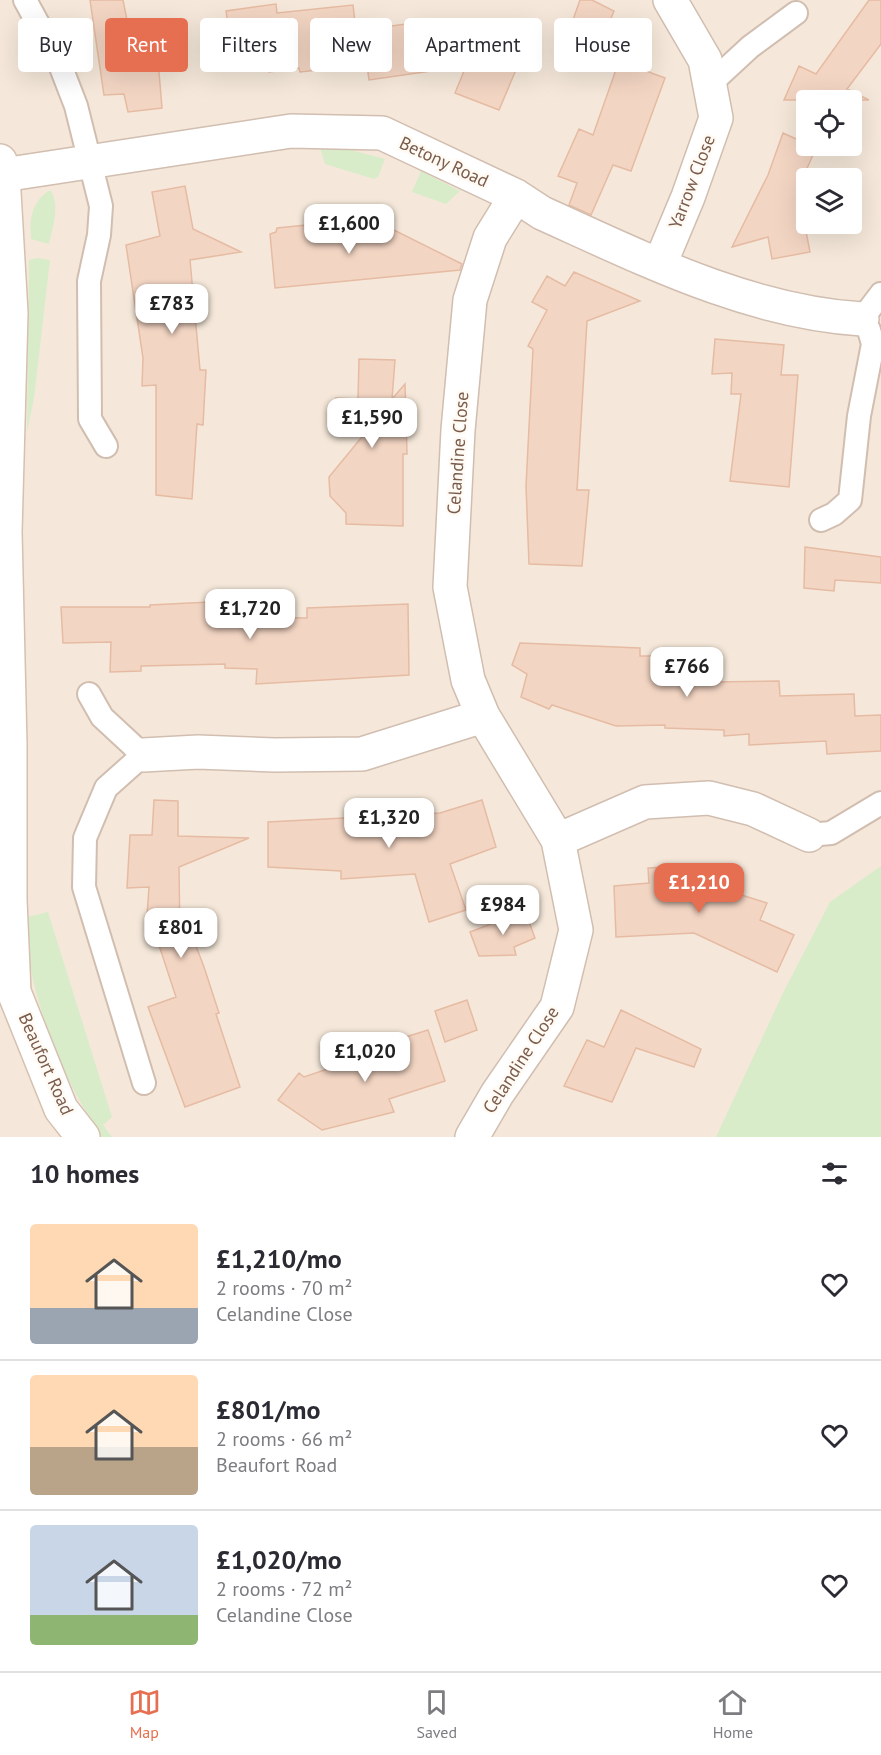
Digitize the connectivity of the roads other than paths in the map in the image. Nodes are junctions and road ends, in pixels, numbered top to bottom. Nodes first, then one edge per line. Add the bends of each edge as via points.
1 (25, 0) edge
2 (670, 0) edge
3 (796, 13) dead end
4 (710, 84) junction
5 (89, 161) junction
6 (2, 168) edge
7 (516, 196) junction
8 (660, 264) junction
9 (872, 306) edge
10 (106, 446) dead end
11 (821, 520) dead end
12 (89, 694) dead end
13 (483, 716) junction
14 (5, 745) edge
15 (143, 755) junction
16 (881, 803) edge
17 (809, 835) joint
18 (558, 840) junction
19 (144, 1083) dead end
20 (83, 1137) edge
21 (472, 1137) edge

1 - 5 lane via 59,62 76,106
2 - 4 street, Yarrow Close via 705,60
3 - 4 lane via 750,47
4 - 8 street, Yarrow Close via 716,118
5 - 6 street, Betony Road
5 - 7 street, Betony Road via 291,131 382,133
5 - 10 lane via 101,206 89,281 90,419
6 - 14 street, Beaufort Road via 10,313
7 - 8 street, Betony Road via 542,213
7 - 13 street, Celandine Close via 490,238 470,300 458,430 450,587 468,680
8 - 9 street, Betony Road via 717,289 822,317
9 - 11 lane via 869,330 873,344 859,416 850,500
12 - 15 lane via 102,717
13 - 15 street via 362,754
13 - 18 street, Celandine Close
14 - 20 street, Beaufort Road via 14,992 61,1109
15 - 19 lane via 106,788 85,838 84,887
16 - 17 lane via 831,833
17 - 18 street via 753,809 709,798 645,802
18 - 21 street, Celandine Close via 576,930 557,1007

